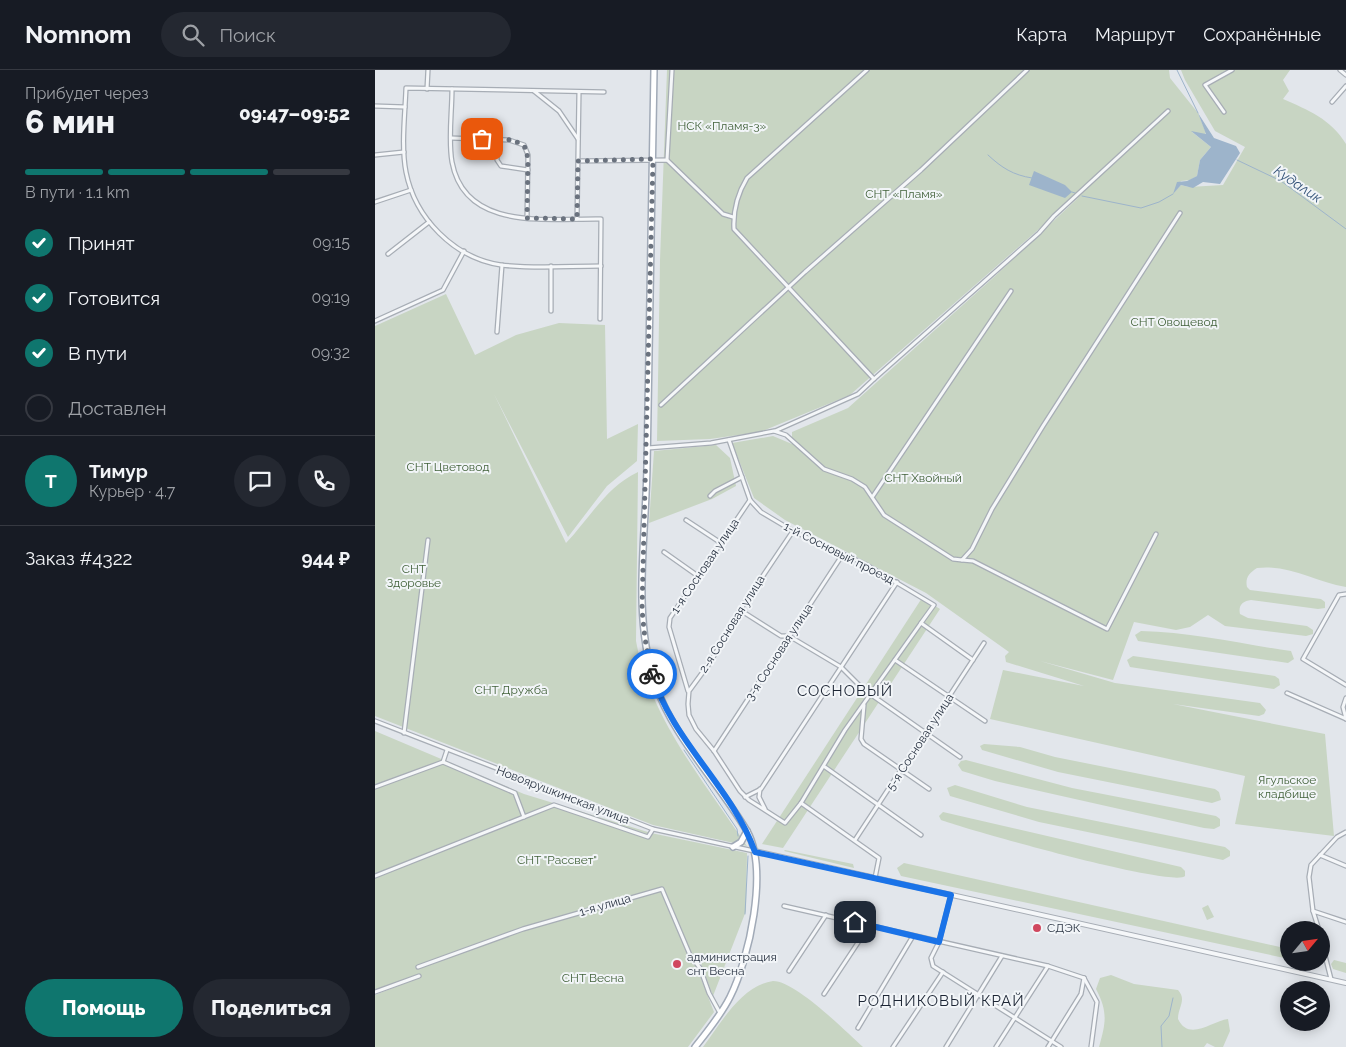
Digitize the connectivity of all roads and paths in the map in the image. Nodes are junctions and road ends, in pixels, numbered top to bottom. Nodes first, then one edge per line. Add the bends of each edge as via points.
1 (427, 70) edge
2 (654, 70) edge
3 (672, 70) edge
4 (867, 70) edge
5 (1027, 70) edge
6 (1232, 70) edge
7 (1340, 70) edge
8 (1346, 75) edge
9 (1346, 86) edge
10 (427, 89) junction
11 (452, 89) junction
12 (533, 91) junction
13 (579, 92) junction
14 (604, 92) dead end
15 (1332, 102) dead end
16 (375, 106) edge
17 (405, 106) junction
18 (1169, 111) dead end
19 (1224, 112) dead end
20 (451, 138) junction
21 (497, 139) junction
22 (578, 140) junction
23 (404, 152) junction
24 (375, 155) edge
25 (653, 159) junction
26 (667, 160) junction
27 (578, 161) junction
28 (528, 170) junction
29 (411, 190) junction
30 (375, 202) edge
31 (1180, 213) dead end
32 (527, 218) junction
33 (733, 218) junction
34 (577, 219) junction
35 (429, 222) junction
36 (464, 251) junction
37 (388, 254) dead end
38 (502, 265) junction
39 (551, 266) junction
40 (601, 266) junction
41 (788, 288) junction
42 (1011, 291) dead end
43 (551, 311) dead end
44 (600, 319) dead end
45 (375, 321) edge
46 (497, 332) dead end
47 (874, 379) junction
48 (661, 405) dead end
49 (774, 431) junction
50 (729, 440) junction
51 (647, 448) junction
52 (742, 477) junction
53 (710, 496) dead end
54 (873, 496) junction
55 (750, 500) junction
56 (686, 520) dead end
57 (793, 530) junction
58 (1156, 534) dead end
59 (428, 540) dead end
60 (721, 543) junction
61 (664, 552) dead end
62 (843, 554) junction
63 (962, 560) junction
64 (698, 576) junction
65 (897, 582) junction
66 (1344, 594) edge
67 (740, 610) junction
68 (921, 623) junction
69 (789, 636) junction
70 (984, 643) dead end
71 (895, 660) junction
72 (973, 660) junction
73 (841, 667) junction
74 (1346, 685) edge
75 (689, 691) junction
76 (1287, 693) dead end
77 (871, 694) junction
78 (949, 696) junction
79 (1346, 698) edge
80 (864, 704) junction
81 (1346, 719) edge
82 (375, 721) edge
83 (985, 721) dead end
84 (404, 733) junction
85 (925, 734) junction
86 (447, 750) junction
87 (714, 751) junction
88 (960, 757) dead end
89 (443, 762) junction
90 (825, 766) junction
91 (902, 769) junction
92 (375, 788) edge
93 (761, 789) junction
94 (929, 789) dead end
95 (745, 797) junction
96 (801, 803) junction
97 (878, 805) junction
98 (766, 812) junction
99 (524, 817) junction
100 (653, 829) junction
101 (747, 831) junction
102 (1346, 832) edge
103 (921, 835) dead end
104 (855, 840) junction
105 (733, 847) junction
106 (755, 852) junction
107 (1320, 855) junction
108 (1346, 866) edge
109 (375, 876) edge
110 (875, 878) junction
111 (951, 895) junction
112 (784, 906) dead end
113 (1313, 911) junction
114 (825, 915) junction
115 (1316, 921) edge
116 (1346, 922) edge
117 (869, 926) junction
118 (913, 936) junction
119 (939, 942) junction
120 (1002, 956) junction
121 (1048, 966) junction
122 (419, 968) dead end
123 (789, 971) dead end
124 (1329, 971) edge
125 (943, 972) junction
126 (419, 976) dead end
127 (1084, 978) junction
128 (1331, 979) junction
129 (1346, 983) edge
130 (375, 992) edge
131 (824, 994) dead end
132 (979, 995) junction
133 (720, 1012) junction
134 (1015, 1018) junction
135 (858, 1028) dead end
136 (1051, 1041) junction
137 (695, 1047) edge
138 (893, 1047) edge
139 (946, 1047) edge
140 (996, 1047) edge
141 (1048, 1047) edge
142 (1061, 1047) edge
143 (1091, 1047) edge

1 - 10 street
2 - 25 main road
3 - 26 street
4 - 33 street via 747,178
5 - 41 street
6 - 19 street via 1205,85
7 - 8 street
9 - 15 street
10 - 11 street
10 - 17 street via 406,88
11 - 12 street
11 - 20 street
12 - 13 street
12 - 22 street via 559,111
13 - 14 street
13 - 22 street
16 - 17 street
17 - 23 street
18 - 47 street
20 - 21 street
20 - 32 street via 455,172 472,199 495,214
21 - 28 street via 514,140 524,145
21 - 28 street via 497,160 501,166
22 - 27 street
23 - 24 street
23 - 29 street
25 - 26 street
25 - 27 street
25 - 51 main road
26 - 33 street via 723,214
27 - 34 street
28 - 32 street
29 - 30 street
29 - 35 street
31 - 63 street via 1043,426
32 - 34 street
33 - 41 street via 734,229
34 - 40 street via 601,219
35 - 36 street
35 - 37 street
36 - 38 street
36 - 45 street via 443,290
38 - 39 street
38 - 46 street
39 - 40 street
39 - 43 street
40 - 44 street
41 - 47 street
41 - 48 street
42 - 54 street
47 - 49 street via 858,394
49 - 50 street
49 - 54 street via 786,435 824,469 853,479
50 - 51 street
50 - 52 street
51 - 101 main road via 642,610 650,668 665,707
52 - 53 street
52 - 55 street
54 - 63 street via 884,515 953,559
55 - 57 street, 1-й Сосновый проезд via 761,512
55 - 60 street, 1-я Сосновая улица
56 - 60 street
57 - 62 street, 1-й Сосновый проезд
57 - 67 street, 2-я Сосновая улица
58 - 63 street via 1107,629 973,561
59 - 84 street
60 - 64 street, 1-я Сосновая улица
61 - 64 street
62 - 65 street, 1-й Сосновый проезд
62 - 69 street, 3-я Сосновая улица
64 - 75 street, 1-я Сосновая улица via 669,623
65 - 68 street, 1-й Сосновый проезд via 934,605
65 - 73 street
66 - 74 street via 1303,659
67 - 69 street via 781,636
67 - 75 street, 2-я Сосновая улица via 711,661
68 - 71 street
68 - 72 street
69 - 73 street
69 - 87 street, 3-я Сосновая улица
70 - 72 street, 5-я Сосновая улица
71 - 77 street
71 - 78 street
72 - 78 street, 5-я Сосновая улица
73 - 77 street
73 - 93 street
75 - 87 street via 688,709 692,722
76 - 81 street
77 - 80 street
77 - 85 street
78 - 83 street
78 - 85 street, 5-я Сосновая улица
79 - 81 street via 1343,704
80 - 90 street
80 - 91 street via 863,742
82 - 84 street, Новоярушкинская улица
84 - 86 street, Новоярушкинская улица
85 - 88 street
85 - 91 street, 5-я Сосновая улица
86 - 89 street
86 - 100 street, Новоярушкинская улица
87 - 95 street
89 - 92 street
89 - 99 street via 515,793
90 - 96 street
90 - 97 street
91 - 94 street
91 - 97 street, 5-я Сосновая улица
93 - 95 street
93 - 98 street via 759,797
95 - 98 street
96 - 98 street via 785,823
96 - 104 street
97 - 103 street
97 - 104 street, 5-я Сосновая улица
99 - 100 street via 554,805 648,836
99 - 109 street
100 - 105 street, Новоярушкинская улица
101 - 105 main road via 741,842
101 - 106 main road
102 - 107 street
104 - 110 street via 879,858
105 - 106 street, Новоярушкинская улица
106 - 110 street
106 - 133 main road via 757,867 752,925 745,962 730,998
107 - 108 street
107 - 113 street via 1310,869
110 - 111 street
111 - 119 street
111 - 128 street
112 - 114 street
113 - 115 street
113 - 116 street
114 - 117 street
114 - 123 street
117 - 118 street
117 - 131 street
118 - 119 street
118 - 135 street
119 - 120 street
119 - 125 street via 931,962
120 - 121 street
120 - 132 street
121 - 127 street
121 - 134 street
122 - 133 street, 1-я улица via 515,932 661,889
124 - 128 street
125 - 132 street
125 - 138 street
126 - 130 street
127 - 136 street via 1081,994
127 - 143 street via 1097,1002
128 - 129 street
132 - 134 street
132 - 139 street
133 - 137 main road
134 - 136 street
134 - 140 street
136 - 141 street
136 - 142 street

